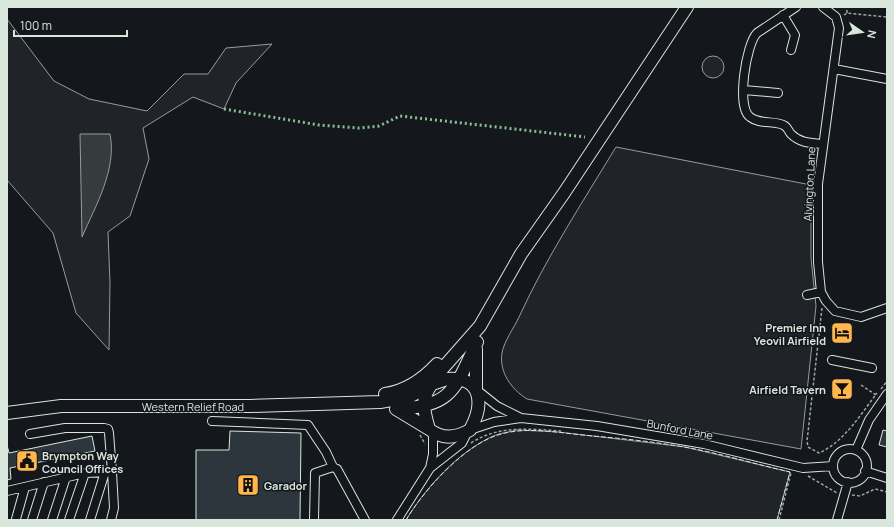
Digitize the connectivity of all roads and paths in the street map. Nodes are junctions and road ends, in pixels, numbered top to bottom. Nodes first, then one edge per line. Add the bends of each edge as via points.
1 (687, 7) edge
2 (796, 7) edge
3 (823, 7) edge
4 (847, 7) edge
5 (847, 13) junction
6 (783, 15) junction
7 (887, 17) edge
8 (836, 18) junction
9 (791, 50) dead end
10 (834, 69) junction
11 (887, 79) edge
12 (744, 90) junction
13 (778, 93) dead end
14 (822, 144) junction
15 (821, 292) junction
16 (807, 295) dead end
17 (826, 301) junction
18 (491, 306) junction
19 (887, 308) edge
20 (480, 326) junction
21 (477, 342) junction
22 (832, 360) dead end
23 (872, 368) dead end
24 (459, 379) junction
25 (887, 381) edge
26 (430, 385) junction
27 (861, 385) dead end
28 (476, 389) junction
29 (887, 394) edge
30 (876, 395) junction
31 (360, 402) junction
32 (380, 402) junction
33 (423, 407) junction
34 (396, 409) junction
35 (7, 413) edge
36 (521, 418) junction
37 (212, 421) dead end
38 (431, 430) junction
39 (469, 430) junction
40 (30, 434) dead end
41 (856, 450) junction
42 (833, 466) junction
43 (333, 467) junction
44 (430, 468) junction
45 (792, 470) dead end
46 (865, 471) junction
47 (108, 472) junction
48 (85, 473) junction
49 (66, 477) junction
50 (887, 478) edge
51 (44, 482) junction
52 (848, 482) junction
53 (25, 487) junction
54 (7, 491) edge
55 (887, 492) edge
56 (845, 495) junction
57 (7, 516) edge
58 (17, 519) edge
59 (32, 520) edge
60 (52, 520) edge
61 (69, 520) edge
62 (90, 520) edge
63 (110, 520) edge
64 (314, 520) edge
65 (365, 520) edge
66 (397, 520) edge
67 (779, 520) edge
68 (837, 520) edge

1 - 18 highway via 521,254
2 - 6 street
3 - 8 street
4 - 5 path
5 - 7 path
5 - 8 path
6 - 9 street via 795,35
6 - 12 street via 752,38 748,49
8 - 10 street, Alvington Lane via 839,28
10 - 11 street
10 - 14 street, Alvington Lane
12 - 13 street
12 - 14 street via 745,111 750,117 785,126 799,140
14 - 15 street, Alvington Lane via 818,184 818,262
15 - 16 street
15 - 17 street, Alvington Lane
17 - 19 street, Alvington Lane via 835,311 861,317
17 - 30 path via 822,308 808,447 818,452 824,450 851,427
18 - 20 highway
18 - 31 highway via 477,316 465,335 423,377 399,391 372,395
20 - 21 highway
20 - 26 highway
21 - 24 highway
21 - 28 highway
22 - 23 street
24 - 26 highway via 447,379
24 - 28 highway
24 - 33 highway via 444,398
25 - 30 path
26 - 32 highway, Western Relief Road via 409,397
26 - 33 highway
27 - 30 path
28 - 36 street, Bunford Lane via 497,406
28 - 39 highway via 479,410
29 - 41 street via 869,420
31 - 32 highway, Western Relief Road
31 - 35 highway, Western Relief Road via 236,406 61,406
32 - 34 highway, Western Relief Road
33 - 34 highway
33 - 38 highway
34 - 38 highway, Western Relief Road
36 - 39 street, Bunford Lane via 494,422
36 - 42 street, Bunford Lane via 634,431 704,444 803,468
37 - 43 street via 308,425
38 - 39 highway, Western Relief Road via 442,437 452,437
38 - 44 street via 433,454
39 - 44 street via 462,443
40 - 47 street via 64,428 104,428 109,433
41 - 42 street via 840,452
41 - 46 street via 864,456
42 - 52 street via 836,475
43 - 64 street via 315,473
43 - 65 street
44 - 66 street
45 - 67 path
46 - 50 street
46 - 52 street via 858,480
47 - 48 street
47 - 62 street
47 - 63 street via 114,508
48 - 49 street
48 - 61 street
49 - 51 street
49 - 60 street
51 - 53 street
51 - 59 street
52 - 56 street
53 - 54 street
53 - 58 street
55 - 56 path via 875,490 860,496
56 - 68 street
57 - 58 street

